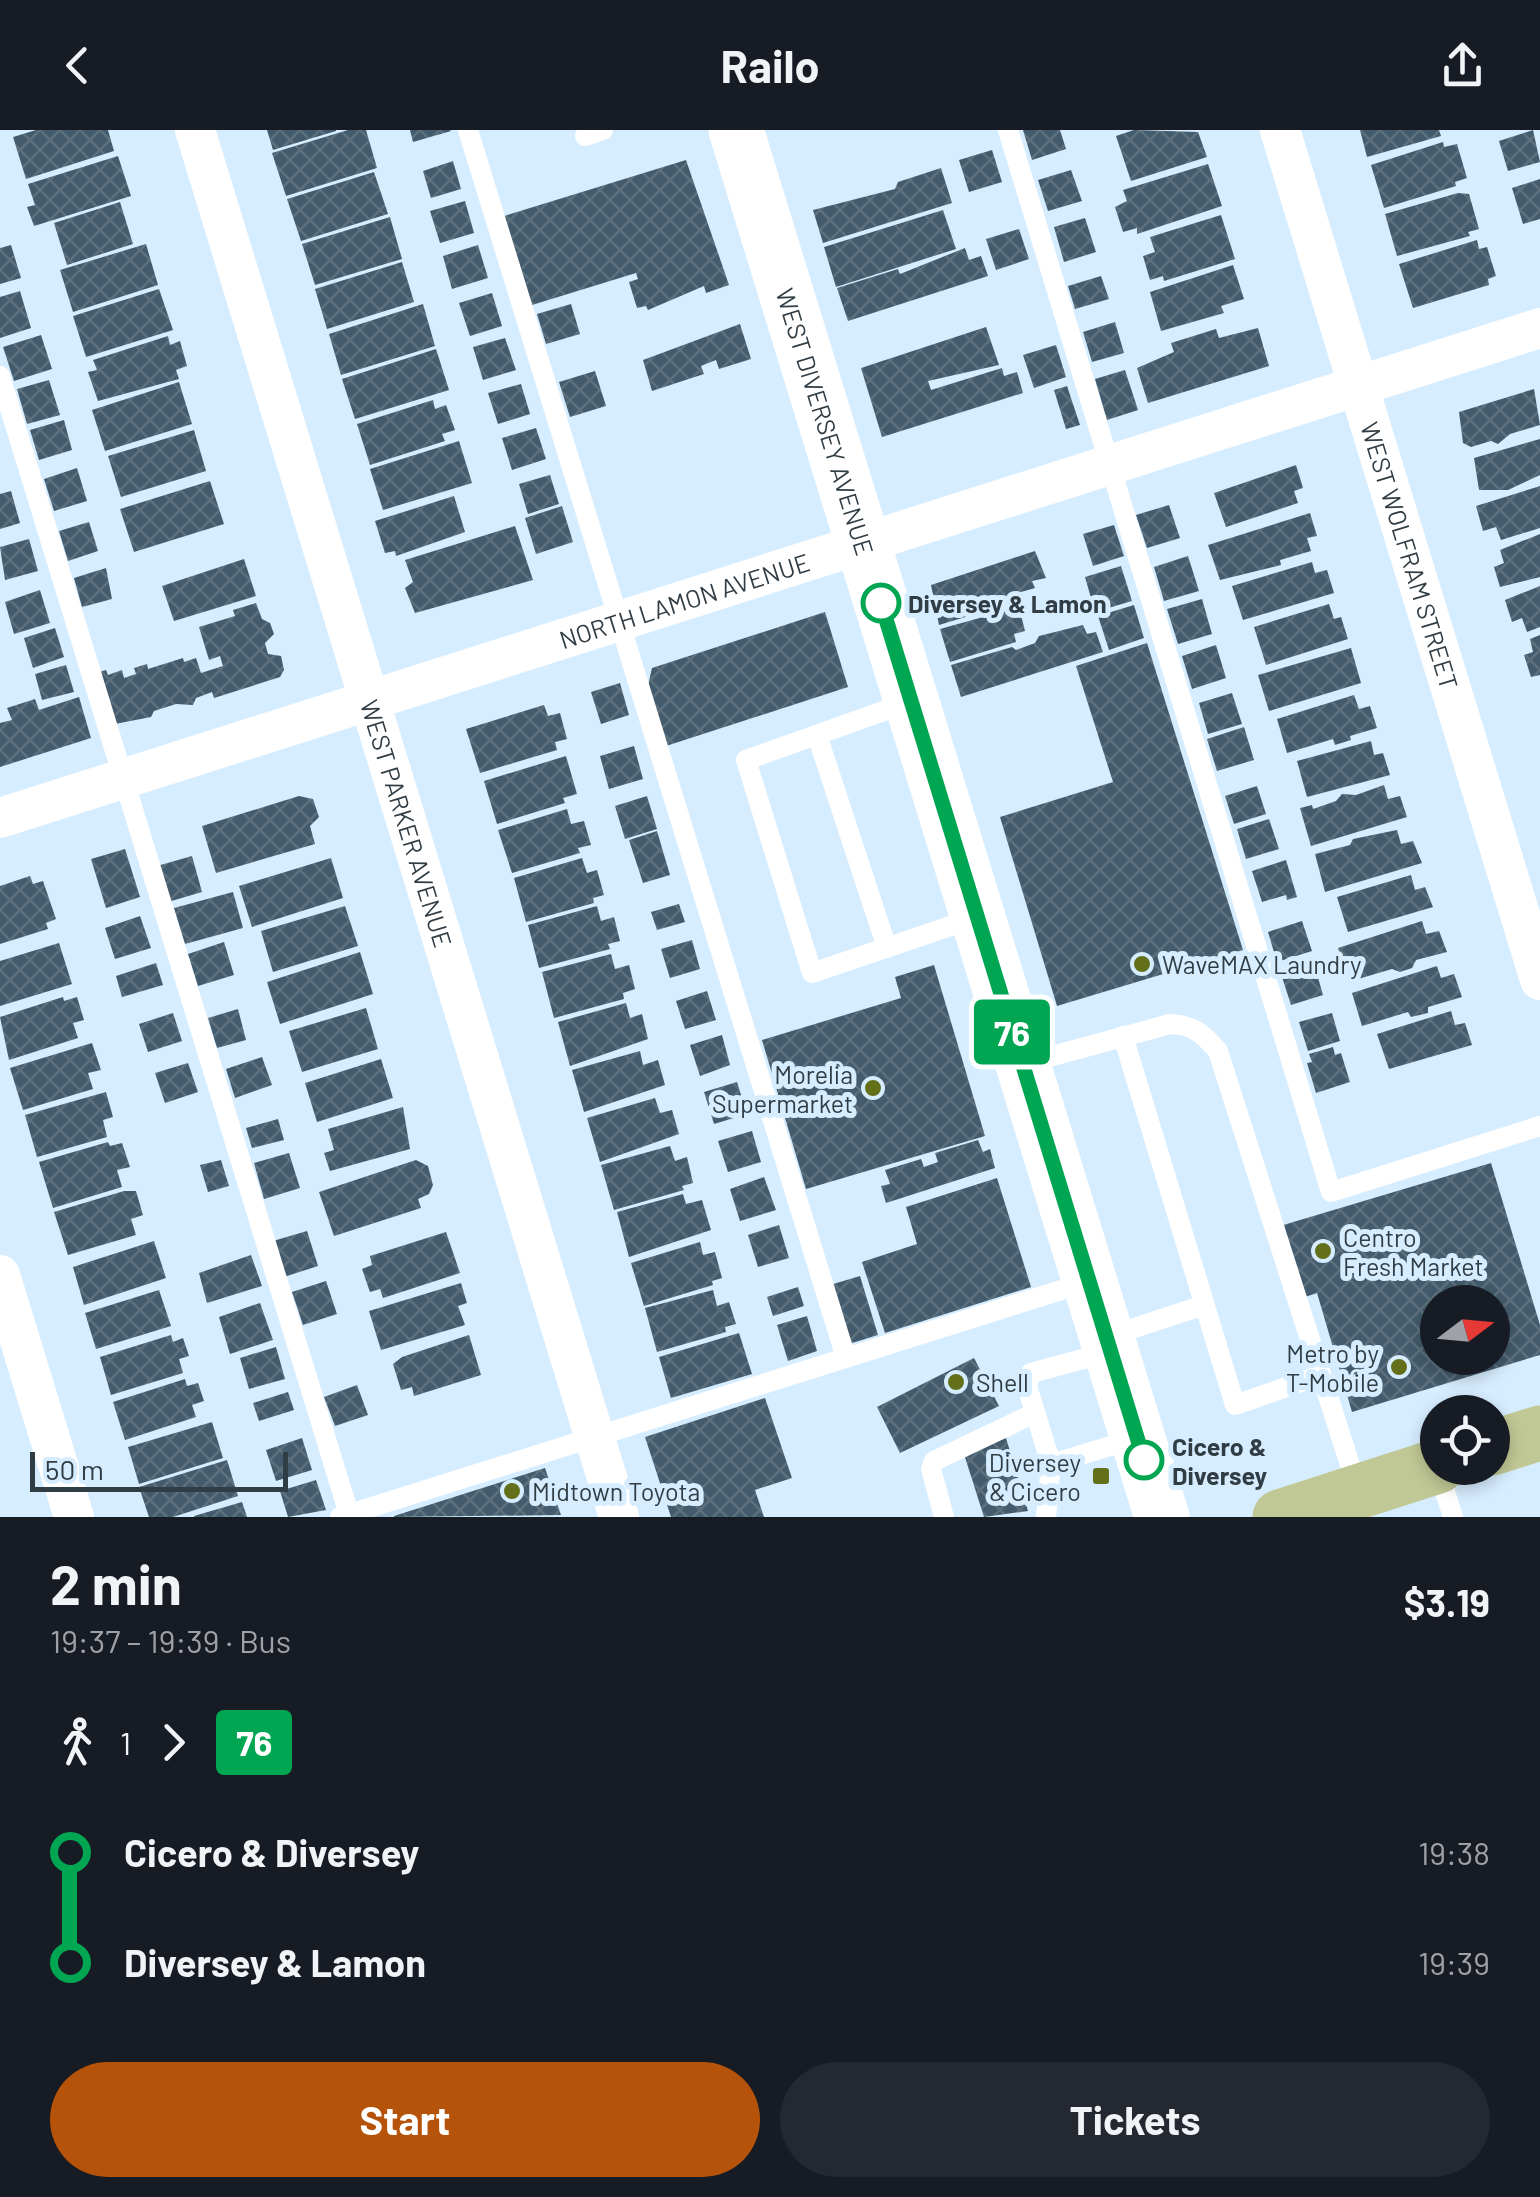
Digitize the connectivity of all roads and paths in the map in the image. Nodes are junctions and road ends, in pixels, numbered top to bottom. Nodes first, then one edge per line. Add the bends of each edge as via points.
1 (195, 130) edge
2 (468, 130) edge
3 (736, 130) edge
4 (1008, 130) edge
5 (1280, 130) edge
6 (1540, 328) edge
7 (0, 376) edge
8 (1358, 386) junction
9 (1110, 464) junction
10 (862, 543) junction
11 (619, 620) junction
12 (369, 700) junction
13 (911, 701) junction
14 (816, 735) junction
15 (123, 778) junction
16 (0, 818) edge
17 (977, 917) junction
18 (887, 948) junction
19 (1540, 980) edge
20 (1123, 1036) junction
21 (1022, 1064) junction
22 (1540, 1126) edge
23 (0, 1275) edge
24 (1089, 1282) junction
25 (1204, 1305) junction
26 (1108, 1344) junction
27 (846, 1358) junction
28 (1322, 1375) junction
29 (1035, 1413) junction
30 (1540, 1433) edge
31 (594, 1436) junction
32 (1137, 1438) junction
33 (1510, 1442) edge
34 (1051, 1464) junction
35 (1420, 1473) edge
36 (1443, 1485) edge
37 (1358, 1492) junction
38 (344, 1516) edge
39 (74, 1517) edge
40 (620, 1517) edge
41 (944, 1517) edge
42 (1046, 1517) edge
43 (1162, 1517) edge
44 (1280, 1517) edge
45 (1453, 1517) edge

1 - 12 street, WEST PARKER AVENUE
2 - 11 lane
3 - 10 main road, WEST DIVERSEY AVENUE
4 - 9 lane
5 - 8 street, WEST WOLFRAM STREET
6 - 8 street, NORTH LAMON AVENUE
7 - 15 lane
8 - 9 street, NORTH LAMON AVENUE
8 - 19 street, WEST WOLFRAM STREET
9 - 10 street, NORTH LAMON AVENUE
9 - 22 lane via 1332,1192
10 - 11 street, NORTH LAMON AVENUE
10 - 13 main road, WEST DIVERSEY AVENUE
11 - 12 street, NORTH LAMON AVENUE
11 - 27 lane
12 - 15 street, NORTH LAMON AVENUE
12 - 31 street, WEST PARKER AVENUE
13 - 14 lane
13 - 17 main road, WEST DIVERSEY AVENUE
14 - 18 lane
14 - 18 lane via 746,760 812,973
15 - 16 street, NORTH LAMON AVENUE
15 - 38 lane
17 - 18 lane
17 - 21 main road, WEST DIVERSEY AVENUE
20 - 21 lane
20 - 25 lane
20 - 28 lane via 1186,1024 1218,1051
21 - 24 main road, WEST DIVERSEY AVENUE
23 - 39 street
24 - 26 main road, WEST DIVERSEY AVENUE
24 - 27 lane
25 - 26 lane
25 - 28 lane via 1235,1406
26 - 29 lane via 1031,1373 1026,1386
26 - 32 main road, WEST DIVERSEY AVENUE
27 - 31 lane
28 - 37 lane
29 - 34 lane
29 - 41 lane via 934,1461
30 - 33 main road
31 - 38 lane
31 - 40 street, WEST PARKER AVENUE
32 - 34 lane
32 - 43 main road, WEST DIVERSEY AVENUE
34 - 42 lane
35 - 37 main road
36 - 45 lane
37 - 44 main road

